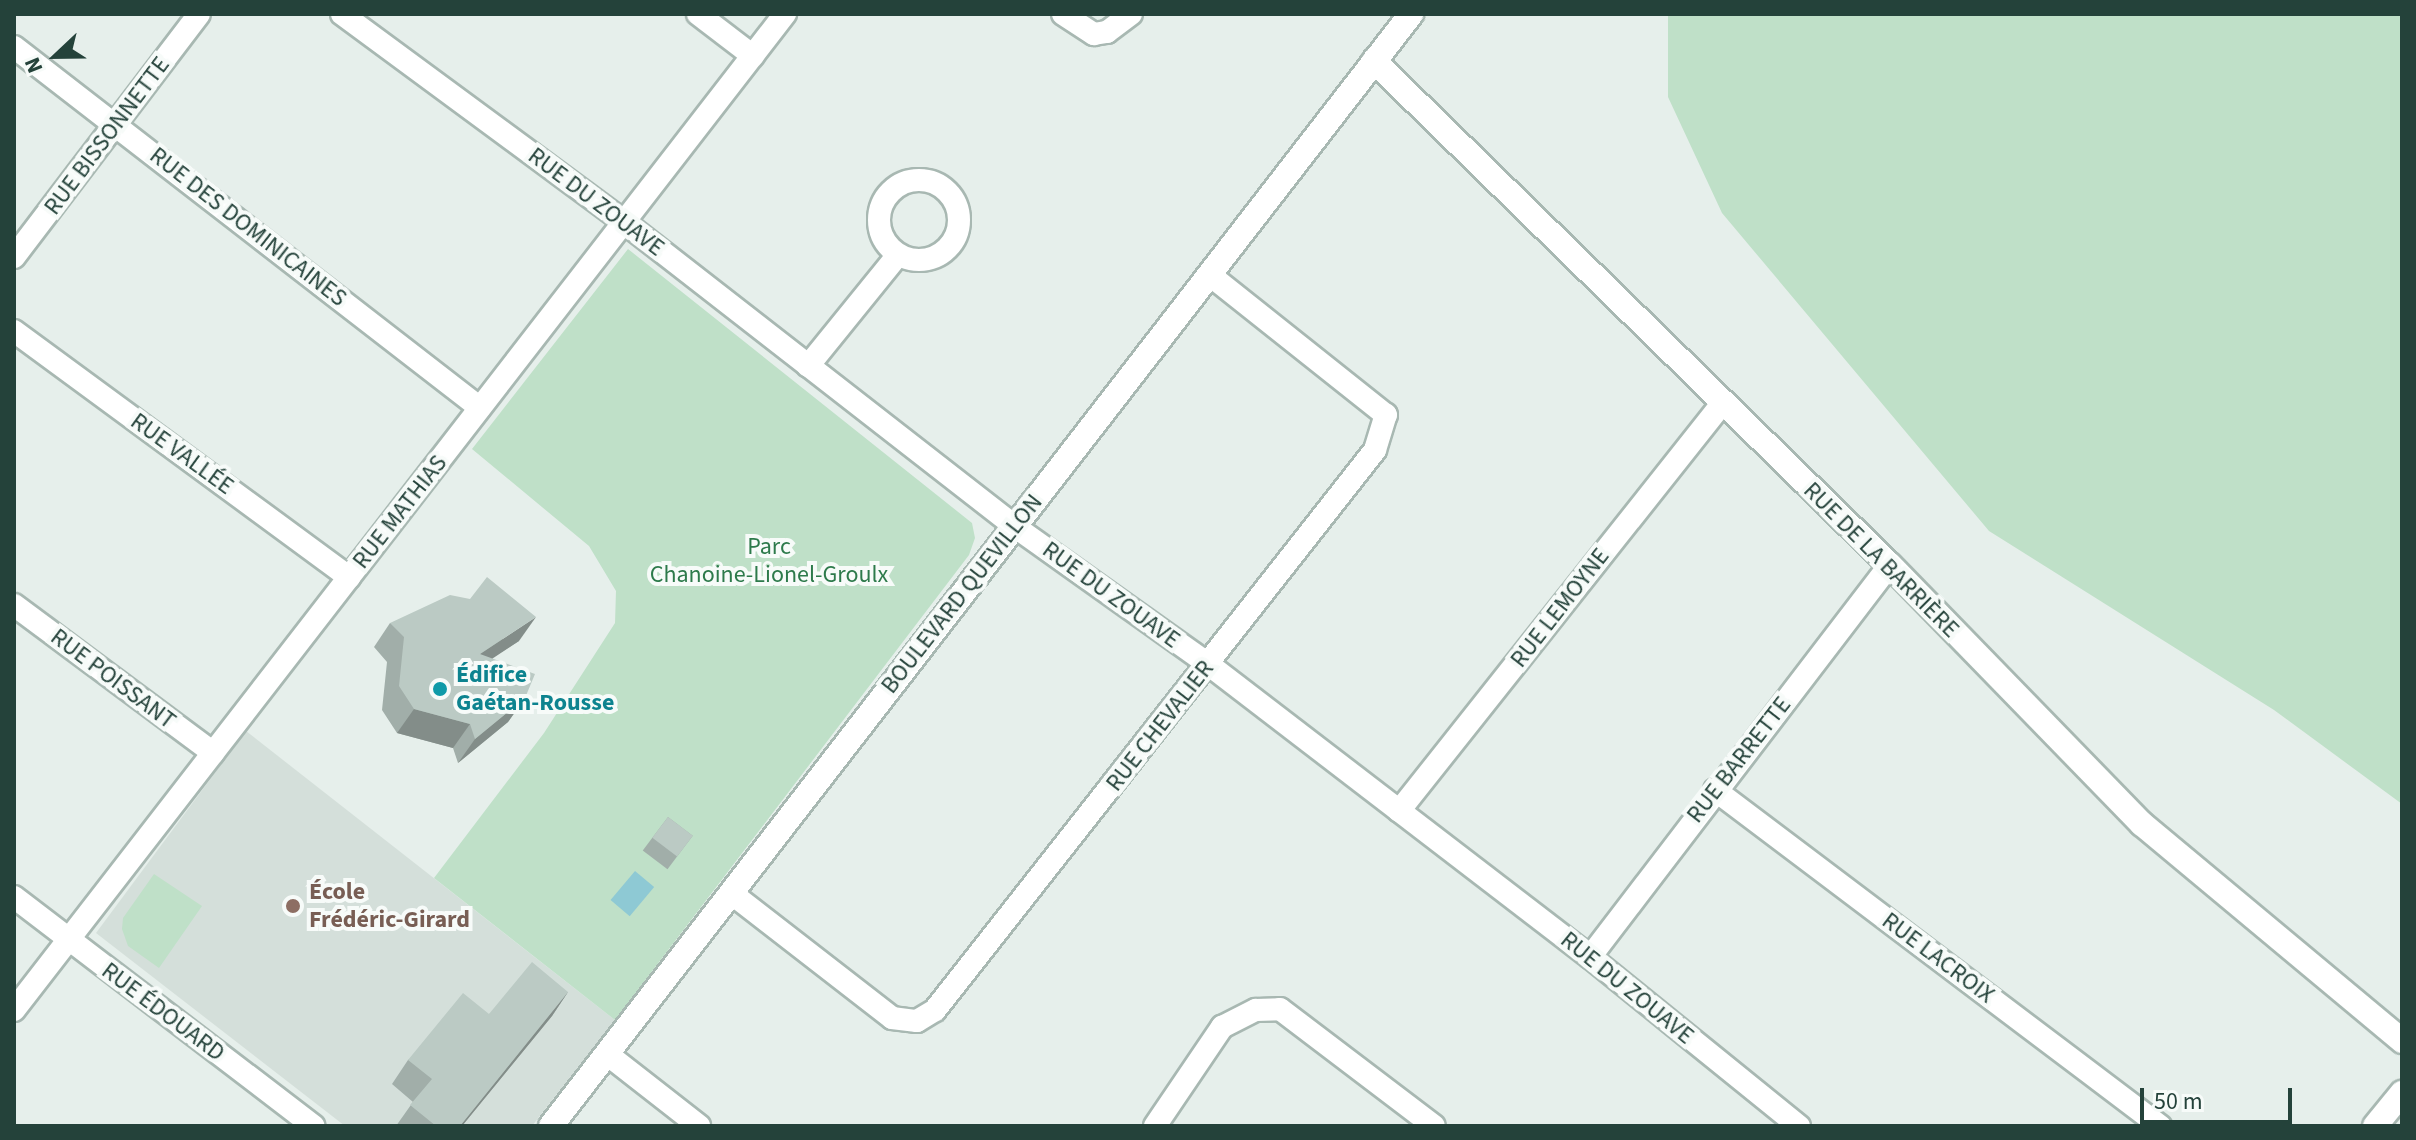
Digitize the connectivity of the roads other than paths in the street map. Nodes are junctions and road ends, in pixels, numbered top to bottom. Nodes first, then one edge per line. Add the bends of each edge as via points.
1 (199, 14) edge
2 (342, 14) edge
3 (698, 14) edge
4 (785, 14) edge
5 (1063, 14) edge
6 (1131, 14) edge
7 (1411, 14) edge
8 (14, 47) edge
9 (753, 56) junction
10 (1374, 61) junction
11 (115, 124) junction
12 (624, 222) junction
13 (898, 255) dead end
14 (14, 257) edge
15 (1209, 274) junction
16 (14, 331) edge
17 (808, 366) junction
18 (1721, 405) junction
19 (480, 408) junction
20 (1014, 526) junction
21 (1890, 565) junction
22 (349, 577) junction
23 (14, 605) edge
24 (1208, 664) junction
25 (213, 753) junction
26 (1715, 790) junction
27 (1399, 811) junction
28 (731, 893) junction
29 (14, 897) edge
30 (68, 940) junction
31 (1590, 957) junction
32 (14, 1010) edge
33 (2402, 1041) edge
34 (607, 1054) junction
35 (2402, 1093) edge
36 (313, 1126) edge
37 (551, 1126) edge
38 (699, 1126) edge
39 (1155, 1126) edge
40 (1434, 1126) edge
41 (1799, 1126) edge
42 (2160, 1126) edge
43 (2375, 1126) edge

1 - 11 street, RUE BISSONNETTE
2 - 12 street, RUE DU ZOUAVE
3 - 9 street
4 - 9 street, RUE MATHIAS
5 - 6 street via 1094,34 1107,32
7 - 10 street, BOULEVARD QUEVILLON
8 - 11 street, RUE DES DOMINICAINES
9 - 12 street, RUE MATHIAS
10 - 15 street, BOULEVARD QUEVILLON
10 - 18 street, RUE DE LA BARRIÈRE
11 - 14 street, RUE BISSONNETTE
11 - 19 street, RUE DES DOMINICAINES
12 - 17 street, RUE DU ZOUAVE
12 - 19 street, RUE MATHIAS
13 - 17 street
15 - 20 street, BOULEVARD QUEVILLON
15 - 24 street, RUE CHEVALIER via 1386,415 1375,450
16 - 22 street, RUE VALLÉE
17 - 20 street, RUE DU ZOUAVE
18 - 21 street, RUE DE LA BARRIÈRE
18 - 27 street, RUE LEMOYNE
19 - 22 street, RUE MATHIAS
20 - 24 street, RUE DU ZOUAVE
20 - 28 street, BOULEVARD QUEVILLON
21 - 26 street, RUE BARRETTE
21 - 33 street, RUE DE LA BARRIÈRE via 2142,824
22 - 25 street, RUE MATHIAS
23 - 25 street, RUE POISSANT
24 - 27 street, RUE DU ZOUAVE
24 - 28 street, RUE CHEVALIER via 935,1010 917,1021 892,1018
25 - 30 street, RUE MATHIAS
26 - 31 street, RUE BARRETTE
26 - 42 street, RUE LACROIX
27 - 31 street, RUE DU ZOUAVE
28 - 34 street, BOULEVARD QUEVILLON
29 - 30 street, RUE ÉDOUARD
30 - 32 street, RUE MATHIAS
30 - 36 street, RUE ÉDOUARD
31 - 41 street, RUE DU ZOUAVE
34 - 37 street, BOULEVARD QUEVILLON
34 - 38 street
35 - 43 street
39 - 40 street via 1222,1027 1256,1010 1280,1009

